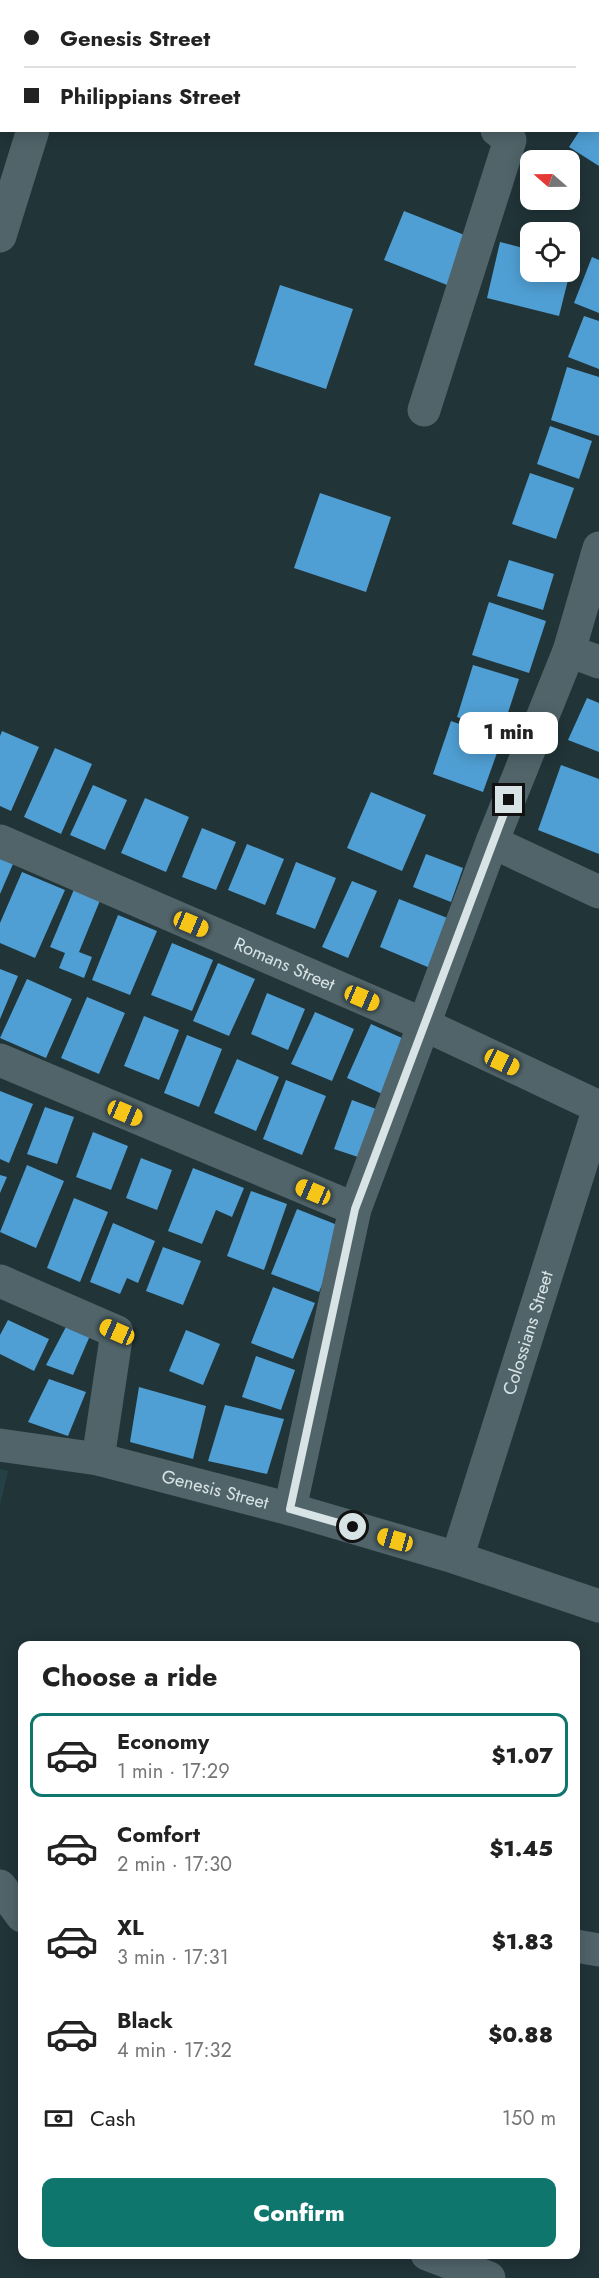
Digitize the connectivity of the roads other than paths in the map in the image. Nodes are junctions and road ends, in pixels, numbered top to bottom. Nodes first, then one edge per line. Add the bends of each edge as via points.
1 (32, 132) edge
2 (500, 132) edge
3 (0, 236) edge
4 (424, 410) dead end
5 (599, 548) edge
6 (569, 651) junction
7 (599, 662) edge
8 (0, 841) edge
9 (492, 842) junction
10 (599, 892) edge
11 (425, 1025) junction
12 (0, 1060) edge
13 (599, 1108) edge
14 (355, 1209) junction
15 (0, 1281) edge
16 (0, 1444) edge
17 (98, 1459) junction
18 (290, 1509) junction
19 (457, 1558) junction
20 (599, 1606) edge
21 (0, 1885) edge
22 (18, 1887) edge
23 (18, 1910) edge
24 (580, 1948) edge
25 (599, 1950) edge
26 (440, 2259) edge
27 (489, 2278) edge

1 - 3 street
2 - 4 street via 510,140
5 - 6 street
6 - 7 street
6 - 9 street
8 - 11 street, Romans Street
9 - 10 street
9 - 11 street
11 - 13 street, Romans Street
11 - 14 street
12 - 14 street
13 - 19 street, Colossians Street
14 - 18 street
15 - 17 street via 117,1332
16 - 17 street, Genesis Street
17 - 18 street, Genesis Street
18 - 19 street, Genesis Street
19 - 20 street, Genesis Street
21 - 22 street
21 - 23 street
24 - 25 street
26 - 27 street

